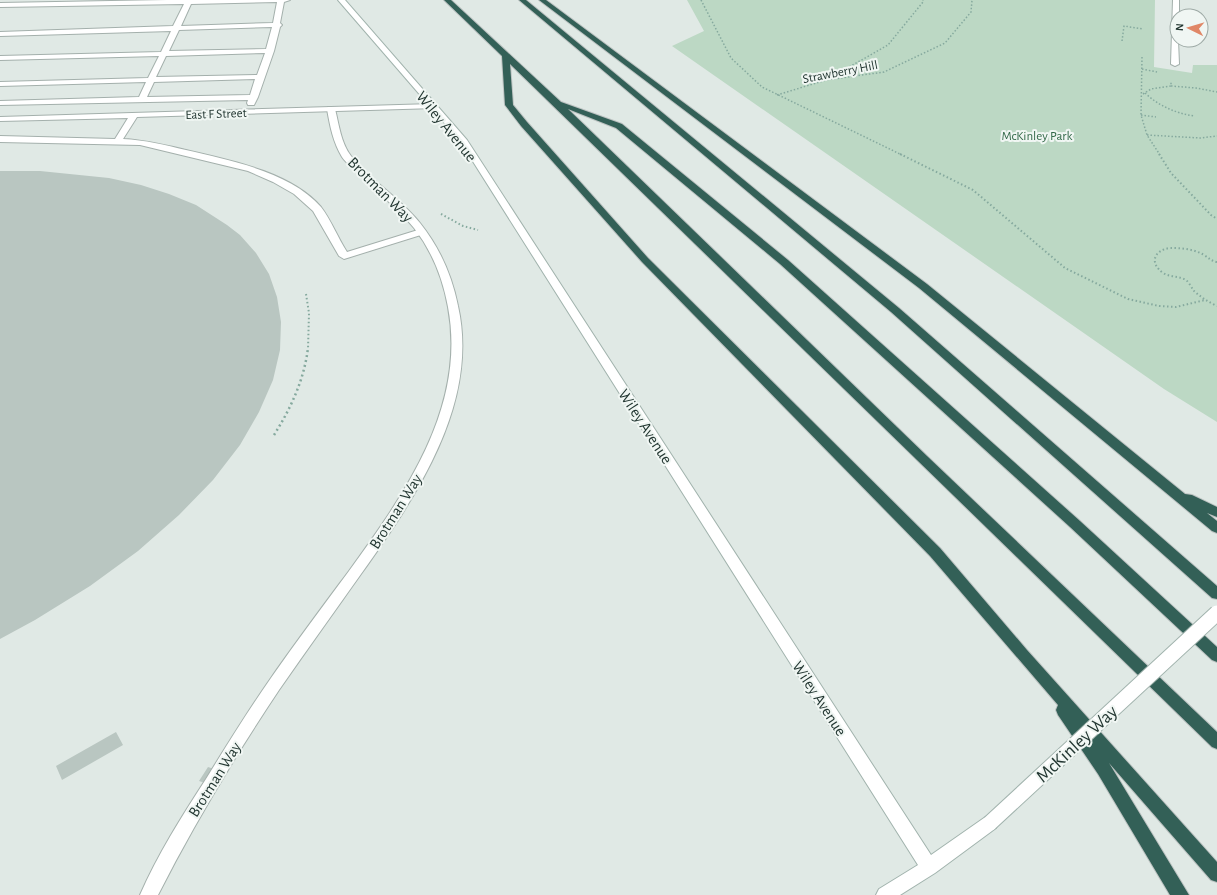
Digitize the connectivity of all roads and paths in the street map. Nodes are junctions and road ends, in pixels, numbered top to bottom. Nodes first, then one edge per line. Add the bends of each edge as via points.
1 (284, 0) edge
2 (341, 0) edge
3 (447, 0) edge
4 (522, 0) edge
5 (542, 0) edge
6 (700, 0) edge
7 (972, 0) edge
8 (1176, 0) edge
9 (923, 1) edge
10 (188, 3) junction
11 (1, 7) edge
12 (278, 26) junction
13 (175, 29) junction
14 (1143, 29) dead end
15 (0, 34) edge
16 (1122, 41) dead end
17 (270, 51) junction
18 (164, 54) junction
19 (506, 54) junction
20 (1142, 57) dead end
21 (0, 58) edge
22 (1174, 64) joint
23 (260, 76) junction
24 (151, 80) junction
25 (826, 80) junction
26 (0, 84) edge
27 (1171, 86) junction
28 (1217, 92) edge
29 (778, 94) junction
30 (1144, 94) junction
31 (1141, 95) junction
32 (254, 97) junction
33 (142, 99) junction
34 (557, 102) junction
35 (0, 103) edge
36 (433, 106) junction
37 (331, 109) junction
38 (248, 112) junction
39 (134, 115) junction
40 (1140, 115) junction
41 (1194, 116) dead end
42 (1156, 117) dead end
43 (0, 119) edge
44 (1147, 135) junction
45 (1197, 136) dead end
46 (1217, 136) edge
47 (1200, 138) junction
48 (0, 139) edge
49 (118, 140) junction
50 (441, 214) dead end
51 (1217, 219) edge
52 (478, 230) dead end
53 (421, 232) junction
54 (1217, 262) edge
55 (306, 294) dead end
56 (1205, 300) junction
57 (1217, 306) edge
58 (274, 435) dead end
59 (1171, 489) junction
60 (1217, 512) edge
61 (1217, 528) edge
62 (1217, 594) edge
63 (1217, 613) edge
64 (1022, 654) junction
65 (1217, 656) edge
66 (1217, 742) edge
67 (929, 867) junction
68 (1217, 874) edge
69 (149, 895) edge
70 (885, 895) edge
71 (1180, 895) edge

1 - 10 street
1 - 12 street
2 - 36 street, Wiley Avenue
3 - 19 highway
4 - 62 highway via 895,310
5 - 59 highway via 923,286
6 - 29 path via 731,58 762,87
7 - 25 path, Strawberry Hill via 971,12 945,43 884,72
8 - 22 street
9 - 25 path via 888,45
10 - 11 street
10 - 13 street
12 - 13 street
12 - 17 street
13 - 15 street
13 - 18 street
14 - 16 path via 1124,26
17 - 18 street
17 - 23 street
18 - 21 street
18 - 24 street
19 - 34 highway
19 - 64 highway via 509,105 524,124 645,260 935,552
20 - 31 path
22 - 27 path
23 - 24 street
23 - 32 street
24 - 26 street
24 - 33 street
25 - 29 path, Strawberry Hill
27 - 28 path
27 - 30 path via 1151,89
29 - 56 path via 973,190 1065,268 1128,299 1176,307
30 - 31 path
30 - 41 path via 1165,109
31 - 40 path
32 - 33 street
32 - 38 street
33 - 35 street
34 - 65 highway via 620,126 778,257 1075,524
34 - 66 highway via 923,460
36 - 37 street, East F Street
36 - 67 street, Wiley Avenue via 463,140
37 - 38 street, East F Street
37 - 53 street, Brotman Way via 337,138 347,157 416,224
38 - 39 street, East F Street
39 - 43 street, East F Street
39 - 49 street
40 - 42 path
40 - 44 path
44 - 47 path
44 - 51 path via 1171,173
45 - 47 path
46 - 47 path
48 - 49 street
49 - 53 street via 161,146 223,161 276,180 297,192 317,209 344,256
50 - 52 path via 463,226
53 - 69 street, Brotman Way via 443,269 453,305 457,342 453,384 445,416 430,454 413,486 376,543 247,726 180,834
54 - 56 path via 1181,248 1164,249 1155,255 1154,260 1160,270 1168,276 1185,279 1192,290
55 - 58 path via 311,326 307,362 298,391 283,423
56 - 57 path
59 - 60 highway
59 - 61 highway
63 - 67 street, McKinley Way, bridge via 990,823
64 - 68 highway
64 - 71 highway via 1104,769
67 - 70 street, McKinley Way

